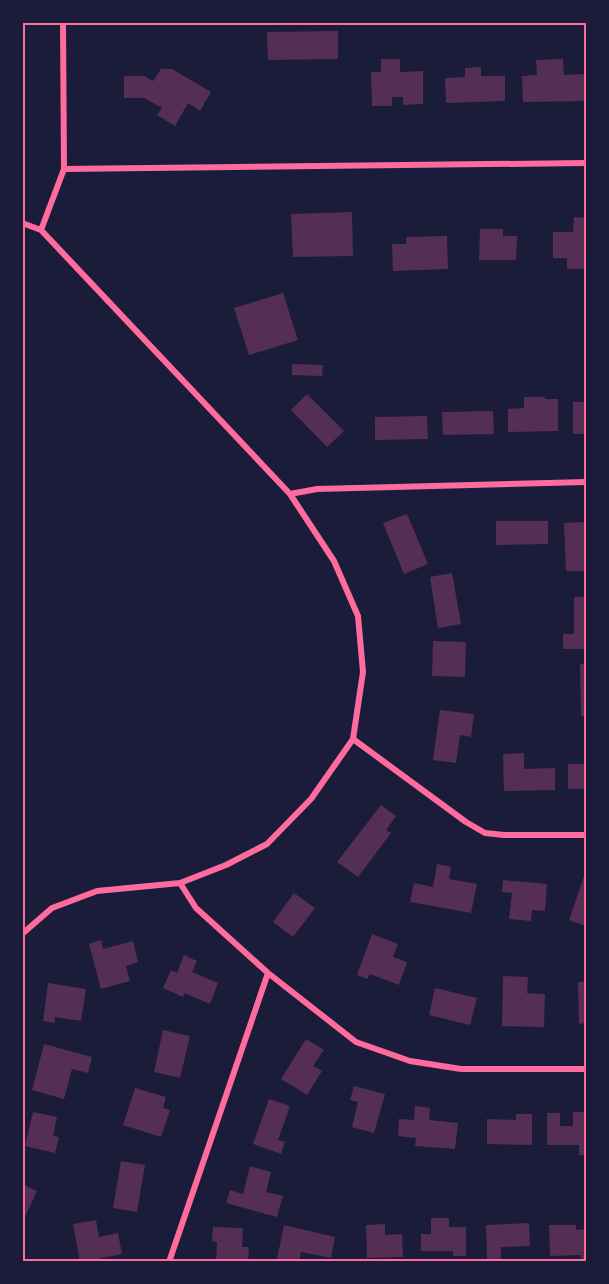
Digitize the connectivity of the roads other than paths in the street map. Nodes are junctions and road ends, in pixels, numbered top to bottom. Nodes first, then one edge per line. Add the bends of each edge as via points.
1 (63, 22) edge
2 (586, 163) edge
3 (64, 169) junction
4 (22, 222) edge
5 (41, 230) junction
6 (586, 482) edge
7 (290, 494) junction
8 (353, 739) junction
9 (586, 835) edge
10 (180, 883) junction
11 (22, 934) edge
12 (268, 973) junction
13 (586, 1069) edge
14 (169, 1262) edge

1 - 3 street
2 - 3 street
3 - 5 street
4 - 5 street
5 - 7 street
6 - 7 street via 317,489
7 - 8 street via 334,561 358,616 363,672
8 - 9 street via 485,833
8 - 10 street via 311,799 267,844
10 - 11 street via 97,891 52,908
10 - 12 street via 196,908
12 - 13 street via 356,1042 410,1061 461,1069
12 - 14 street

